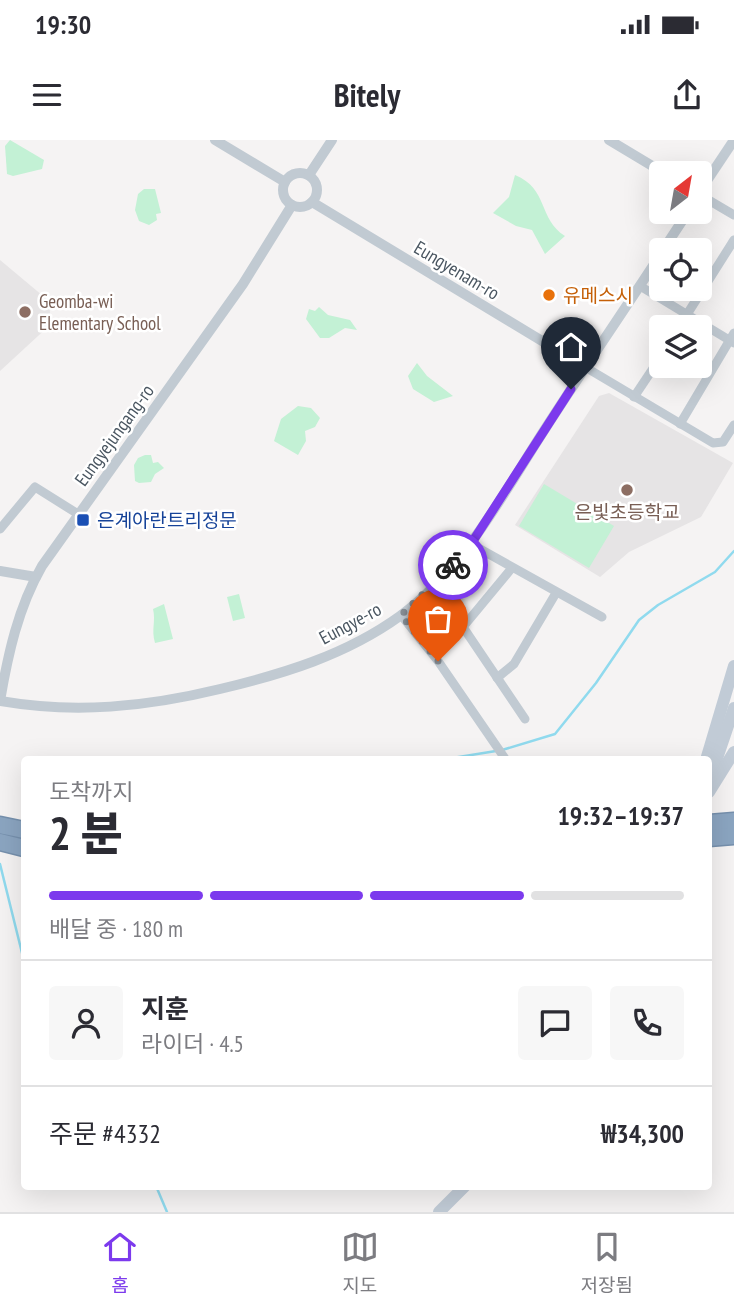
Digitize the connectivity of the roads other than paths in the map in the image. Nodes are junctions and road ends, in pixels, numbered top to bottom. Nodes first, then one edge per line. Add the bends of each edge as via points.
1 (215, 140) edge
2 (332, 140) edge
3 (609, 140) edge
4 (734, 140) edge
5 (627, 145) edge
6 (649, 162) edge
7 (712, 174) edge
8 (309, 176) junction
9 (285, 182) junction
10 (712, 201) edge
11 (312, 202) junction
12 (292, 205) junction
13 (734, 215) edge
14 (734, 240) edge
15 (649, 272) edge
16 (640, 286) junction
17 (687, 315) joint
18 (712, 328) edge
19 (732, 339) edge
20 (585, 367) junction
21 (649, 374) edge
22 (634, 397) junction
23 (680, 424) junction
24 (734, 425) edge
25 (78, 514) junction
26 (0, 529) edge
27 (471, 544) junction
28 (512, 569) junction
29 (0, 571) edge
30 (36, 578) junction
31 (556, 593) junction
32 (401, 615) junction
33 (602, 617) dead end
34 (463, 627) junction
35 (444, 640) dead end
36 (734, 666) edge
37 (497, 678) junction
38 (0, 701) edge
39 (734, 708) edge
40 (525, 719) dead end
41 (734, 752) edge
42 (503, 756) edge
43 (706, 756) edge
44 (712, 773) edge
45 (712, 787) edge
46 (717, 828) edge
47 (734, 836) edge
48 (461, 1190) edge
49 (439, 1212) edge

1 - 9 street
2 - 8 street
3 - 5 street
4 - 7 street
5 - 6 street
8 - 9 street via 293,174
8 - 11 street via 317,188
9 - 12 street via 285,198
10 - 13 street
11 - 12 street via 303,207
11 - 20 street, Eungyenam-ro
12 - 25 street, Eungyejungang-ro via 243,284
14 - 17 street
15 - 16 street, Eungye-ro
16 - 17 street
16 - 20 street, Eungye-ro
18 - 19 street
19 - 23 street
20 - 22 street
20 - 27 street, Eungye-ro
21 - 22 street
22 - 23 street
23 - 24 street via 717,444
25 - 26 street via 35,487
25 - 30 street, Eungyejungang-ro
27 - 28 street
27 - 32 street, Eungye-ro
28 - 31 street
28 - 34 street
29 - 30 street
30 - 38 street, Eungyejungang-ro via 13,638
31 - 33 street
31 - 37 street via 514,664
32 - 38 street, Eungye-ro via 360,641 307,664 166,701 86,709
32 - 42 street
34 - 35 street
34 - 37 street
36 - 43 main road
37 - 40 street
39 - 44 main road
41 - 45 main road
46 - 47 highway
48 - 49 main road

